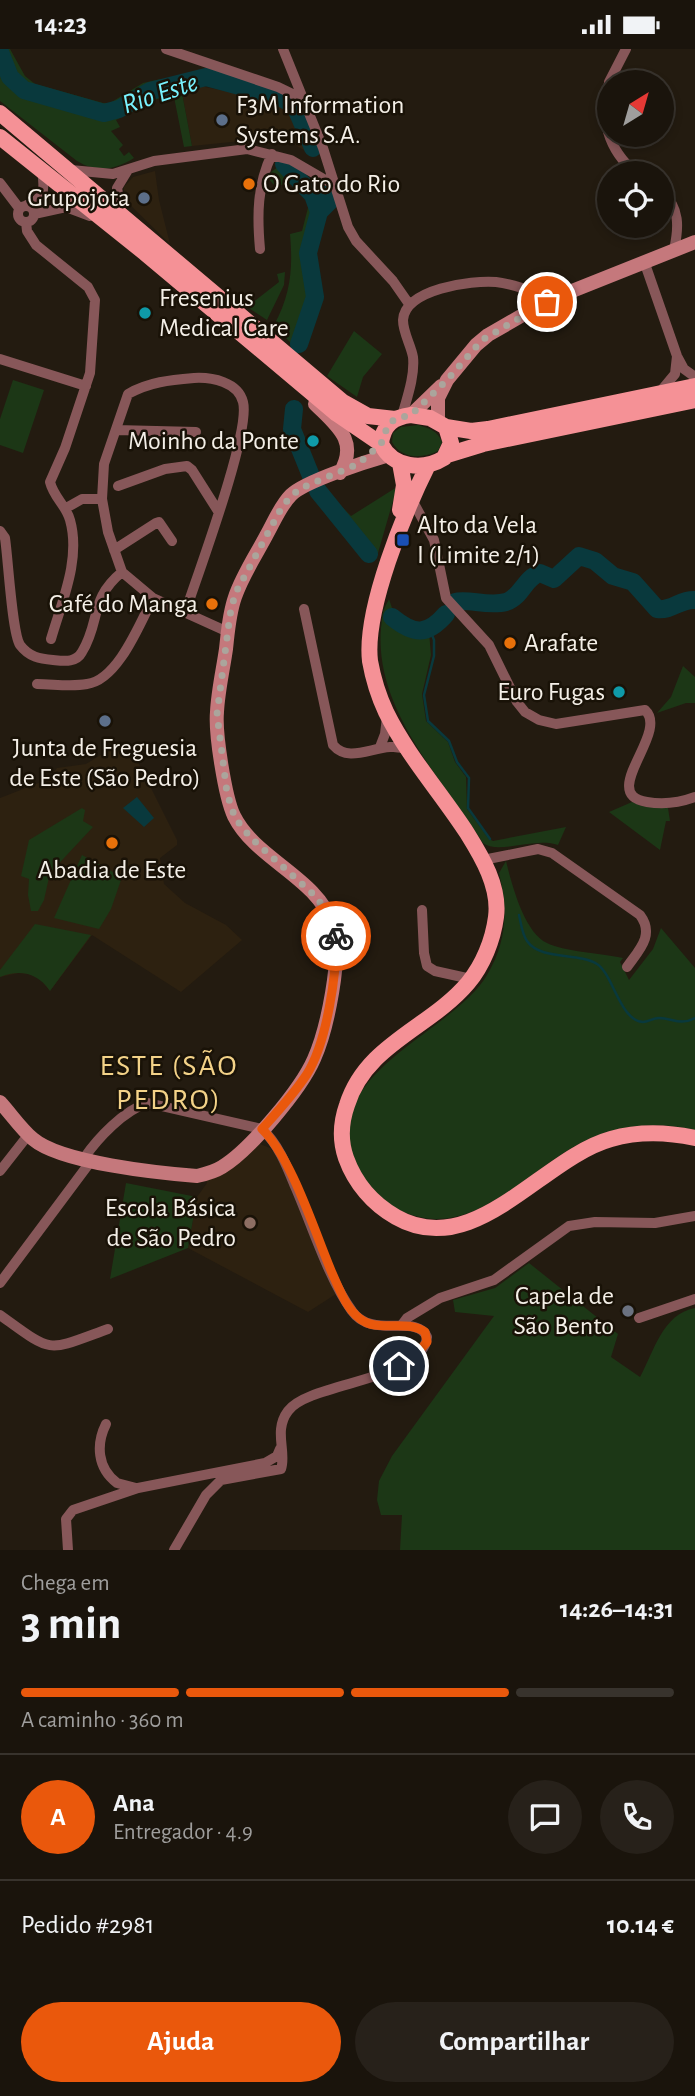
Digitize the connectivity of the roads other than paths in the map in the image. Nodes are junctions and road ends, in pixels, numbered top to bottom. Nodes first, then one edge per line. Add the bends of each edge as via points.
1 (166, 49) edge
2 (283, 49) edge
3 (626, 49) edge
4 (615, 70) edge
5 (294, 76) junction
6 (278, 87) junction
7 (305, 101) junction
8 (0, 113) edge
9 (0, 137) edge
10 (272, 154) junction
11 (67, 169) junction
12 (128, 170) junction
13 (42, 171) junction
14 (0, 183) edge
15 (334, 185) junction
16 (23, 206) junction
17 (674, 210) edge
18 (122, 215) junction
19 (30, 218) junction
20 (105, 222) junction
21 (694, 243) edge
22 (260, 249) dead end
23 (674, 250) junction
24 (644, 261) junction
25 (554, 299) junction
26 (409, 304) junction
27 (677, 356) junction
28 (0, 359) edge
29 (291, 376) junction
30 (695, 377) edge
31 (447, 380) junction
32 (86, 386) junction
33 (695, 386) edge
34 (658, 394) junction
35 (695, 400) edge
36 (403, 417) junction
37 (442, 424) junction
38 (116, 431) junction
39 (196, 432) dead end
40 (390, 454) junction
41 (447, 455) junction
42 (428, 465) junction
43 (340, 473) junction
44 (118, 486) dead end
45 (408, 491) junction
46 (102, 499) junction
47 (66, 508) junction
48 (218, 511) junction
49 (0, 531) edge
50 (172, 541) dead end
51 (114, 550) junction
52 (122, 572) junction
53 (153, 598) junction
54 (304, 609) dead end
55 (185, 613) junction
56 (228, 632) junction
57 (51, 639) dead end
58 (37, 684) dead end
59 (395, 738) junction
60 (695, 797) edge
61 (483, 860) junction
62 (422, 909) dead end
63 (627, 967) dead end
64 (471, 979) junction
65 (0, 1103) edge
66 (262, 1129) junction
67 (29, 1134) junction
68 (695, 1138) edge
69 (87, 1160) junction
70 (0, 1171) edge
71 (695, 1216) edge
72 (0, 1283) edge
73 (695, 1299) edge
74 (0, 1315) edge
75 (639, 1318) dead end
76 (401, 1326) junction
77 (108, 1329) dead end
78 (106, 1424) dead end
79 (280, 1449) junction
80 (138, 1488) junction
81 (68, 1550) edge
82 (174, 1550) edge

1 - 6 street
2 - 5 street
3 - 4 street
5 - 6 street
5 - 7 street
6 - 7 street
7 - 15 street
8 - 11 main road
9 - 13 main road
10 - 12 street via 247,149 205,153
10 - 15 street
10 - 22 street via 258,203
11 - 12 street via 97,174
11 - 18 main road
12 - 18 street via 117,188
13 - 16 street via 43,194
13 - 20 main road
14 - 16 street
15 - 26 street via 356,241
16 - 19 street
16 - 19 street via 17,215
17 - 23 street via 678,229
18 - 36 main road via 343,402 368,416
19 - 20 street via 66,207
19 - 32 street via 27,231 36,245 88,287 95,300
20 - 29 main road
21 - 23 street
23 - 24 street
24 - 25 street
24 - 27 street
25 - 26 street via 500,282 484,282 435,291
25 - 31 street via 488,335
26 - 36 street via 403,324 413,366
27 - 30 street
27 - 34 street via 674,374
28 - 32 street
29 - 40 main road
29 - 43 street via 344,436 348,454
31 - 36 street
31 - 37 street via 438,398
32 - 47 street via 50,482
33 - 34 main road
34 - 37 main road via 488,429 465,431
35 - 41 main road
36 - 37 main road
36 - 40 main road via 384,429
37 - 41 main road via 451,443
38 - 39 street
38 - 46 street via 104,464
38 - 48 street via 128,394 142,386 205,377 237,391 244,402 243,424
40 - 42 main road
40 - 43 street
40 - 45 main road
41 - 42 main road
42 - 45 main road
43 - 56 street via 299,489 283,505 235,594
44 - 48 street via 187,466
45 - 59 main road via 377,600 370,643 370,661
45 - 60 street via 434,540 446,598 489,645 520,707 531,717 556,724 645,710 652,726 631,772 633,795 658,804
46 - 47 street via 82,499
46 - 51 street
47 - 57 street via 74,549
48 - 55 street
49 - 52 street via 5,538 17,640 38,658 78,658 102,593
50 - 51 street via 159,522
51 - 52 street
52 - 53 street
53 - 55 street
53 - 58 street via 105,676 87,684
54 - 59 street via 333,745 355,754
55 - 56 street
56 - 66 street via 217,714 230,806 243,830 325,908 335,933 337,961 316,1057 301,1083
59 - 61 main road via 412,752
61 - 63 street via 538,849 552,853 640,915 646,938
61 - 64 main road via 496,914 491,941
62 - 64 street via 427,966
64 - 68 main road via 383,1051 351,1093 343,1117 343,1149 361,1186 387,1212 405,1222 430,1227 467,1224 575,1155 610,1139 649,1133
65 - 67 street
66 - 69 street via 230,1162 211,1173 184,1175
66 - 69 street via 148,1103 134,1109 95,1143
66 - 76 street via 281,1154 352,1312 373,1326
67 - 69 street via 44,1146
67 - 70 street
69 - 72 street
71 - 76 street via 655,1223 569,1226 494,1280 440,1298
73 - 75 street
74 - 77 street via 47,1347
76 - 79 street via 425,1332 427,1342 420,1351 399,1366 296,1403 282,1423
78 - 80 street via 99,1439 102,1462 117,1483
79 - 80 street via 265,1463
79 - 82 street via 281,1469 221,1480 206,1495
80 - 81 street via 69,1513

